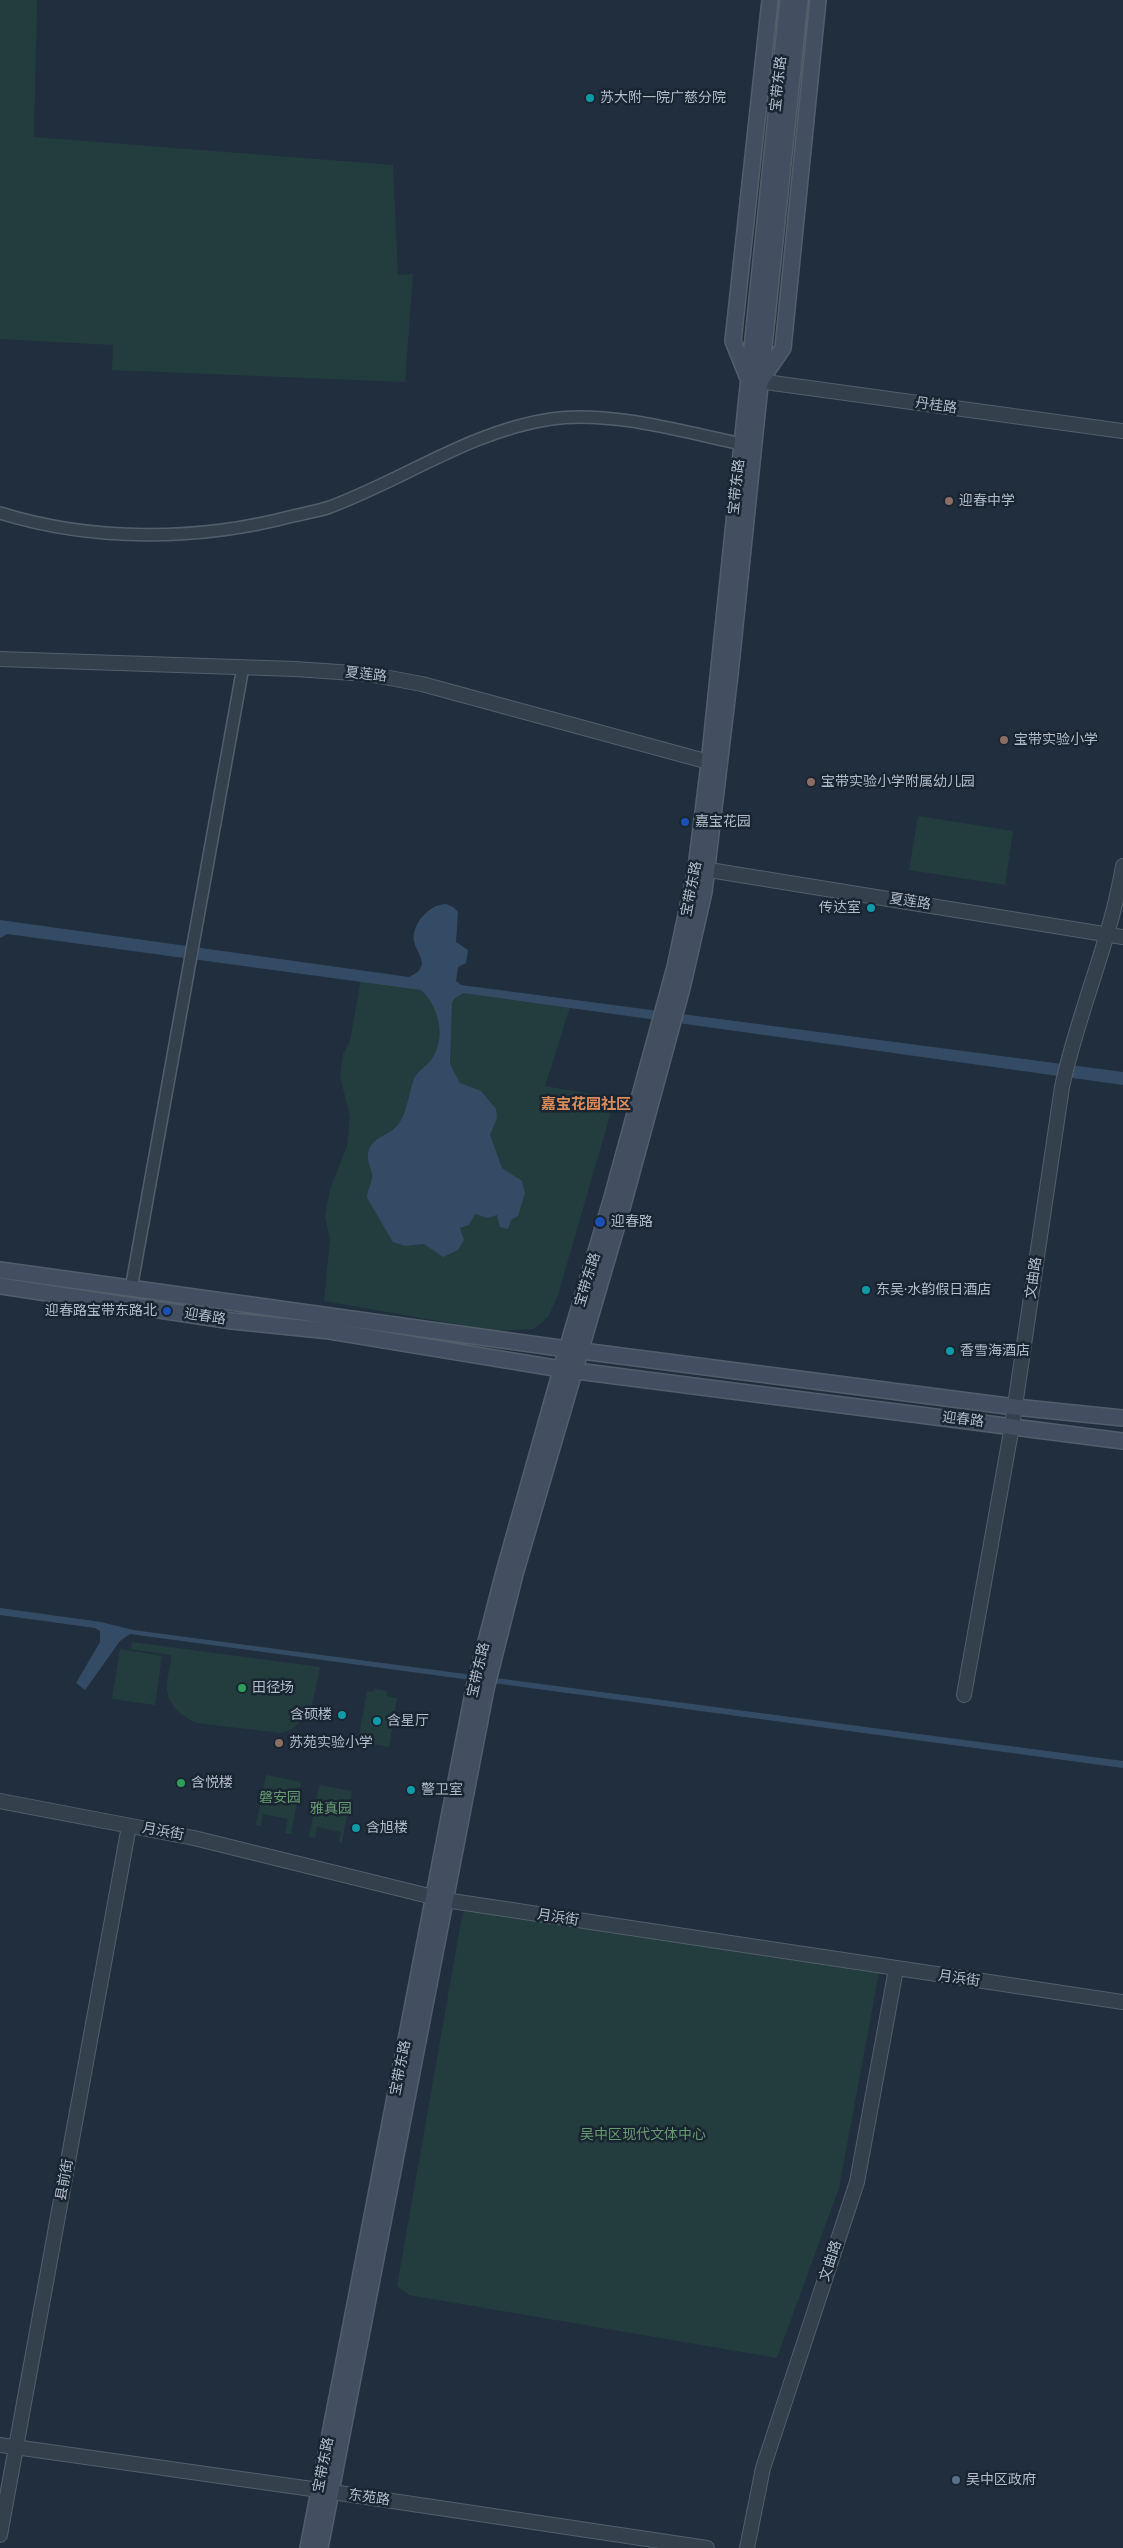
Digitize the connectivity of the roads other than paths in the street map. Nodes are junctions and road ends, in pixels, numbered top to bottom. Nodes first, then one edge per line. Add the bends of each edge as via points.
1 (770, 0) edge
2 (788, 0) edge
3 (800, 0) edge
4 (818, 0) edge
5 (790, 40) junction
6 (754, 380) junction
7 (1123, 432) edge
8 (742, 444) junction
9 (0, 513) edge
10 (0, 659) edge
11 (243, 667) junction
12 (714, 764) junction
13 (1123, 866) edge
14 (702, 868) junction
15 (1109, 934) junction
16 (1123, 937) edge
17 (0, 1270) edge
18 (0, 1286) edge
19 (131, 1289) junction
20 (573, 1350) junction
21 (568, 1370) junction
22 (1015, 1406) junction
23 (1123, 1418) edge
24 (1012, 1426) junction
25 (1123, 1441) edge
26 (964, 1696) dead end
27 (0, 1801) edge
28 (130, 1826) junction
29 (439, 1899) junction
30 (896, 1970) junction
31 (1123, 2002) edge
32 (0, 2446) edge
33 (16, 2448) junction
34 (324, 2491) junction
35 (0, 2535) edge
36 (308, 2548) edge
37 (320, 2548) edge
38 (707, 2548) edge
39 (747, 2548) edge

1 - 6 main road via 733,341
2 - 5 main road, 宝带东路
3 - 5 main road, 宝带东路
4 - 6 main road via 783,348
5 - 6 main road, 宝带东路
6 - 7 street, 丹桂路
6 - 8 main road, 宝带东路
6 - 12 main road, 宝带东路
8 - 9 street via 608,419 554,418 514,426 474,441 330,507 231,530 181,533 76,531
8 - 12 main road, 宝带东路
10 - 11 street, 夏莲路
11 - 12 street, 夏莲路 via 368,674 408,681
11 - 19 street
12 - 14 main road, 宝带东路
13 - 15 street, 文曲路
14 - 15 street, 夏莲路
14 - 20 main road, 宝带东路 via 623,1205
15 - 16 street, 夏莲路
15 - 22 street, 文曲路 via 1063,1082
17 - 19 main road, 迎春路
18 - 21 main road, 迎春路 via 232,1321 330,1331
19 - 20 main road, 迎春路
20 - 21 main road, 宝带东路
20 - 22 main road, 迎春路
21 - 24 main road, 迎春路
21 - 29 main road, 宝带东路 via 515,1574 482,1680
22 - 23 main road, 迎春路
22 - 24 street, 文曲路
24 - 25 main road, 迎春路
24 - 26 street, 文曲路
27 - 28 street, 月浜街
28 - 29 street, 月浜街 via 194,1838
28 - 33 street, 县前街
29 - 30 street, 月浜街
29 - 34 main road, 宝带东路
30 - 31 street, 月浜街
30 - 39 street, 文曲路 via 857,2182 763,2468
32 - 33 street, 东苑路
33 - 34 street, 东苑路
33 - 35 street, 县前街
34 - 36 main road, 宝带东路
34 - 37 main road, 宝带东路
34 - 38 street, 东苑路

